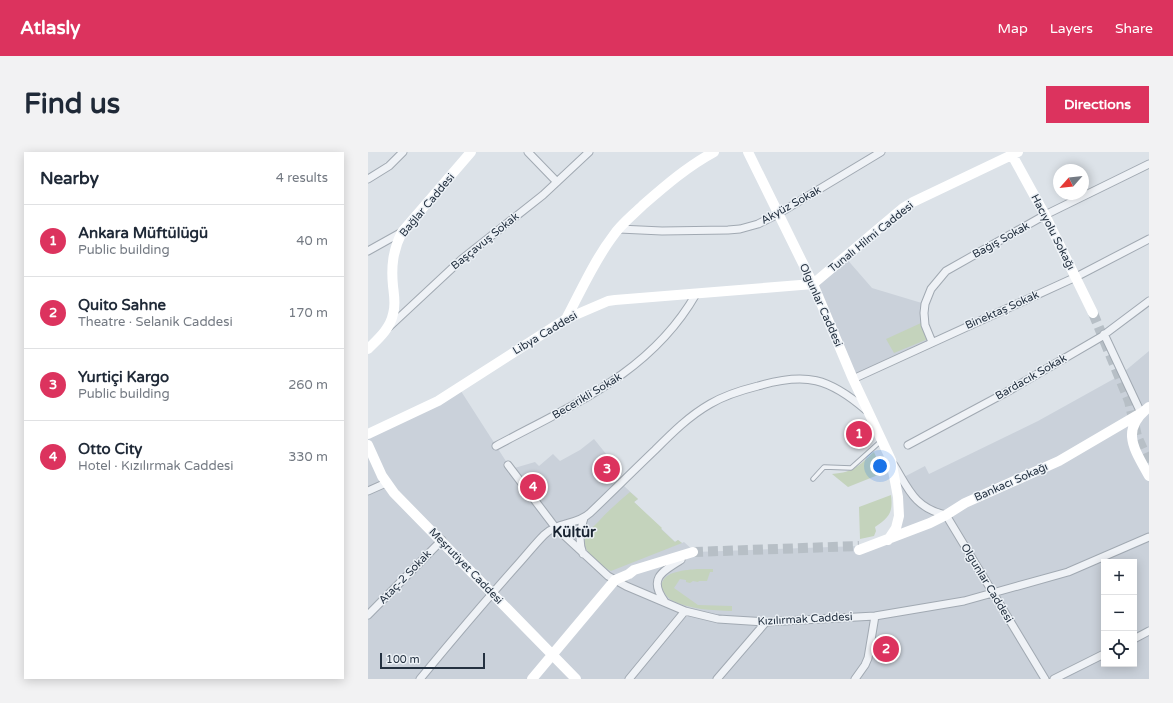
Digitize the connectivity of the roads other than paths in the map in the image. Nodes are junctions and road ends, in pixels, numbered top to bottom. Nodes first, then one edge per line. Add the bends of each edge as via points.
1 (403, 152) edge
2 (471, 152) edge
3 (528, 152) edge
4 (589, 152) edge
5 (714, 152) edge
6 (748, 152) edge
7 (881, 152) edge
8 (1013, 153) edge
9 (1149, 164) edge
10 (368, 179) edge
11 (557, 182) junction
12 (778, 214) junction
13 (1045, 215) junction
14 (619, 229) junction
15 (402, 232) junction
16 (1149, 239) edge
17 (368, 251) edge
18 (1076, 277) junction
19 (813, 284) junction
20 (696, 294) junction
21 (1149, 301) edge
22 (1093, 314) tunnel mouth
23 (566, 318) junction
24 (384, 333) junction
25 (1104, 334) junction
26 (932, 342) junction
27 (368, 349) edge
28 (852, 378) junction
29 (1145, 410) edge
30 (867, 412) junction
31 (368, 434) edge
32 (881, 440) junction
33 (368, 445) edge
34 (908, 445) dead end
35 (496, 446) dead end
36 (891, 460) junction
37 (508, 465) dead end
38 (1149, 476) edge
39 (813, 479) dead end
40 (386, 482) junction
41 (368, 491) edge
42 (946, 515) junction
43 (584, 518) junction
44 (555, 528) junction
45 (1149, 538) edge
46 (442, 540) junction
47 (888, 540) junction
48 (859, 548) tunnel mouth
49 (583, 554) junction
50 (681, 560) junction
51 (629, 574) junction
52 (615, 580) junction
53 (492, 592) junction
54 (994, 593) junction
55 (666, 603) junction
56 (685, 611) junction
57 (368, 615) edge
58 (875, 616) junction
59 (766, 622) junction
60 (1149, 631) edge
61 (1137, 637) edge
62 (552, 655) junction
63 (1101, 656) edge
64 (420, 679) edge
65 (532, 679) edge
66 (576, 679) edge
67 (629, 679) edge
68 (717, 679) edge
69 (855, 679) edge
70 (1045, 679) edge
71 (1054, 679) edge

1 - 10 street via 389,166
2 - 15 main road, Bağlar Caddesi
3 - 11 street
4 - 11 street, Başçavuş Sokak
5 - 14 main road via 679,175
6 - 12 main road, Olgunlar Caddesi
7 - 12 street, Akyüz Sokak
8 - 13 main road, Hacıyolu Sokağı
8 - 19 main road, Tunalı Hilmi Caddesi via 903,208
9 - 13 street, Bağış Sokak
11 - 24 street, Başçavuş Sokak via 462,259
12 - 14 street, Akyüz Sokak via 740,229
12 - 19 main road, Olgunlar Caddesi
13 - 18 main road, Hacıyolu Sokağı
13 - 26 street, Bağış Sokak via 946,271 931,289 925,304 925,325
14 - 23 main road via 612,236
15 - 17 street
15 - 24 main road, Bağlar Caddesi via 392,262 393,316
16 - 18 street, Binektaş Sokak
18 - 22 main road, Hacıyolu Sokağı
18 - 26 street, Binektaş Sokak
19 - 20 main road, Libya Caddesi
19 - 28 main road, Olgunlar Caddesi
20 - 23 main road, Libya Caddesi via 615,300
20 - 35 street, Becerikli Sokak via 671,331 625,373 596,393
21 - 25 street, Bardacık Sokak
23 - 31 main road, Libya Caddesi via 438,401
24 - 27 main road, Bağlar Caddesi
25 - 29 street
25 - 34 street, Bardacık Sokak via 1006,393
26 - 28 street, Binektaş Sokak
28 - 30 main road, Olgunlar Caddesi
29 - 38 main road via 1133,425 1132,437 1133,447
29 - 42 main road, Bankacı Sokağı via 1059,461 965,503
30 - 32 main road, Olgunlar Caddesi
30 - 43 street via 841,390 809,379 790,378 721,398 680,426
32 - 36 main road, Olgunlar Caddesi
32 - 39 lane via 851,468 824,467
33 - 40 main road, Meşrutiyet Caddesi
36 - 42 street, Olgunlar Caddesi via 918,502 930,510
36 - 47 main road, Olgunlar Caddesi via 899,516 896,528
37 - 44 street, Kızılırmak Caddesi
40 - 41 street
40 - 46 main road, Meşrutiyet Caddesi
42 - 47 main road, Bankacı Sokağı
42 - 54 street, Olgunlar Caddesi
43 - 44 street
43 - 49 street via 579,542
44 - 49 street, Kızılırmak Caddesi
44 - 53 street via 544,535
45 - 54 street, Kızılırmak Caddesi via 1068,572
46 - 53 main road, Meşrutiyet Caddesi
46 - 57 street, Ataç-2 Sokak
47 - 48 main road, Bankacı Sokağı
49 - 52 street, Kızılırmak Caddesi
50 - 51 main road
50 - 51 main road via 695,554 634,570
50 - 55 street via 658,578 658,591
51 - 52 main road
52 - 55 street, Kızılırmak Caddesi
52 - 62 main road
53 - 62 main road, Meşrutiyet Caddesi
53 - 64 street
54 - 58 street, Kızılırmak Caddesi via 964,601
54 - 70 street, Olgunlar Caddesi
55 - 56 street, Kızılırmak Caddesi
56 - 59 street, Kızılırmak Caddesi via 718,619
56 - 67 street
58 - 59 street, Kızılırmak Caddesi
58 - 69 street via 868,658
59 - 68 street
60 - 61 street
62 - 65 main road
62 - 66 main road, Meşrutiyet Caddesi
63 - 71 street

